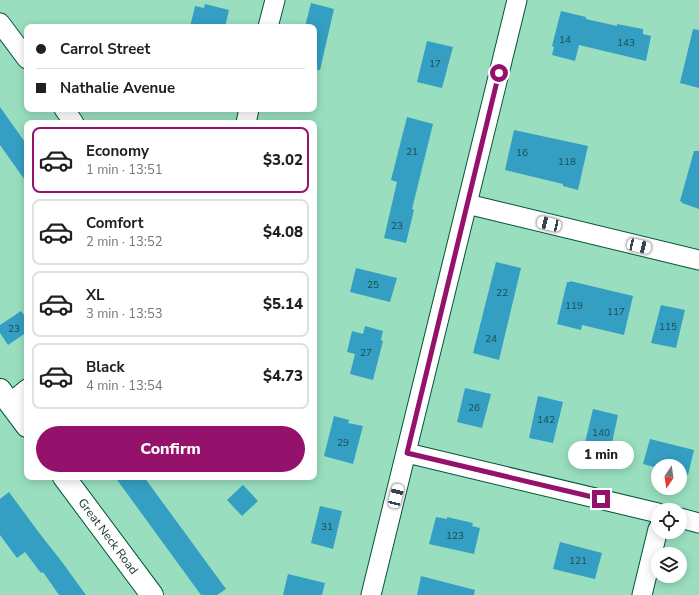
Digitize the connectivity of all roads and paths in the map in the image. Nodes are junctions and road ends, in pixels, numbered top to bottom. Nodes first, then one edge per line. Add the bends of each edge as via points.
1 (274, 0) edge
2 (517, 0) edge
3 (0, 23) edge
4 (269, 24) edge
5 (24, 55) edge
6 (467, 204) junction
7 (699, 260) edge
8 (24, 390) edge
9 (5, 396) edge
10 (24, 422) edge
11 (407, 453) junction
12 (66, 480) edge
13 (651, 511) edge
14 (687, 520) edge
15 (699, 523) edge
16 (656, 539) edge
17 (152, 595) edge
18 (371, 595) edge
19 (642, 595) edge

1 - 4 street
2 - 6 street
3 - 5 street
6 - 7 street
6 - 11 street
8 - 9 street
9 - 10 main road
11 - 13 street
11 - 18 street
12 - 17 main road, Great Neck Road
14 - 15 street
16 - 19 street

